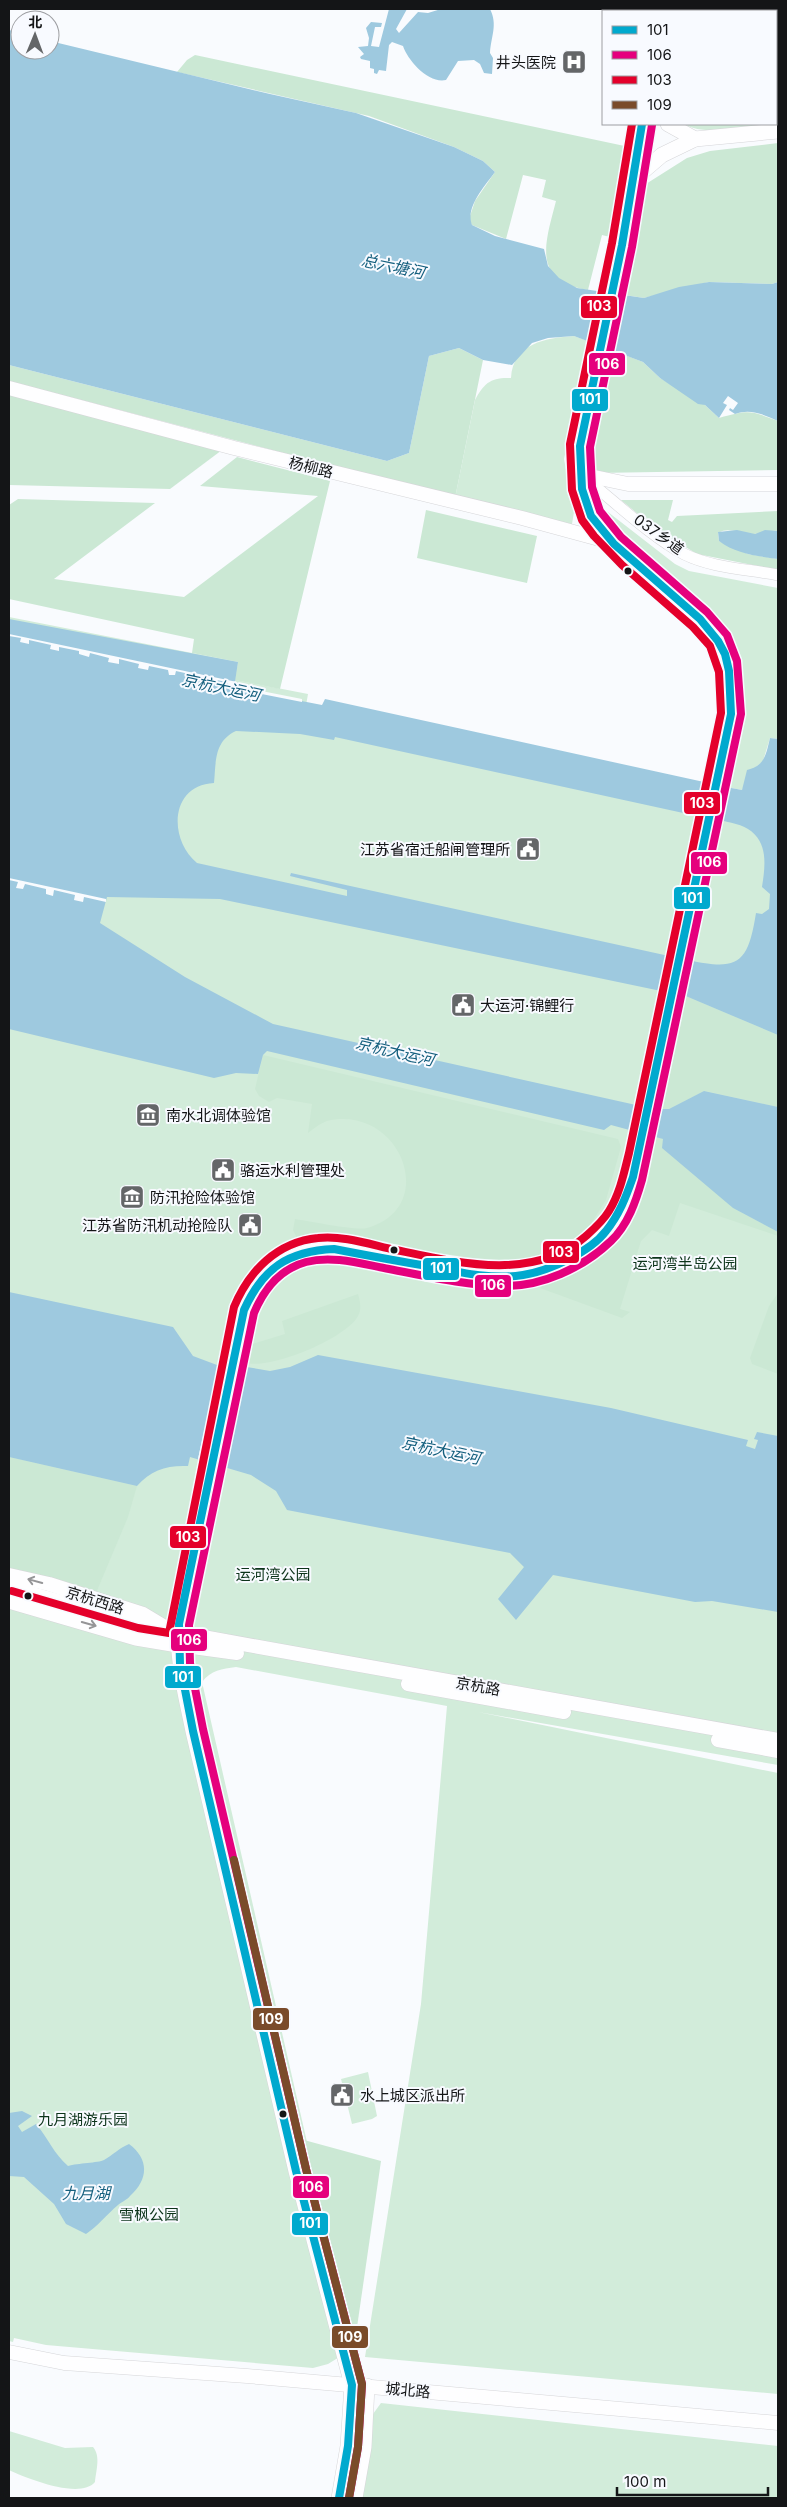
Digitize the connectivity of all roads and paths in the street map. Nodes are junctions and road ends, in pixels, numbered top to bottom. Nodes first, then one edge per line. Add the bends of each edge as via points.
1 (642, 125) edge
2 (670, 125) edge
3 (778, 131) edge
4 (695, 139) junction
5 (635, 178) junction
6 (9, 388) edge
7 (580, 474) junction
8 (778, 484) edge
9 (614, 543) junction
10 (778, 575) edge
11 (9, 1575) edge
12 (9, 1588) edge
13 (9, 1601) edge
14 (178, 1640) junction
15 (778, 1740) edge
16 (778, 1751) edge
17 (9, 2352) edge
18 (359, 2386) junction
19 (778, 2423) edge
20 (339, 2498) edge
21 (354, 2498) edge

1 - 5 main road
2 - 4 main road
3 - 4 main road
4 - 5 main road via 662,155
5 - 7 main road via 580,446
6 - 9 street, 杨柳路
7 - 8 street via 628,484
7 - 9 main road via 584,502 595,524
7 - 10 street, 037乡道 via 685,554 703,561
9 - 14 main road via 712,630 723,648 731,714 651,1093 624,1204 613,1224 576,1256 522,1275 458,1272 319,1248 294,1254 272,1268 252,1290 244,1310
14 -> 11 street, 京杭西路 via 142,1614 49,1584
12 - 14 main road
13 -> 14 main road via 136,1638
14 - 15 street, 京杭路 via 203,1637
14 - 16 street, 京杭路
14 - 18 main road via 193,1731 296,2171
17 - 18 street, 城北路 via 64,2363
18 - 19 street, 城北路
18 - 20 main road
18 - 21 main road via 364,2446

